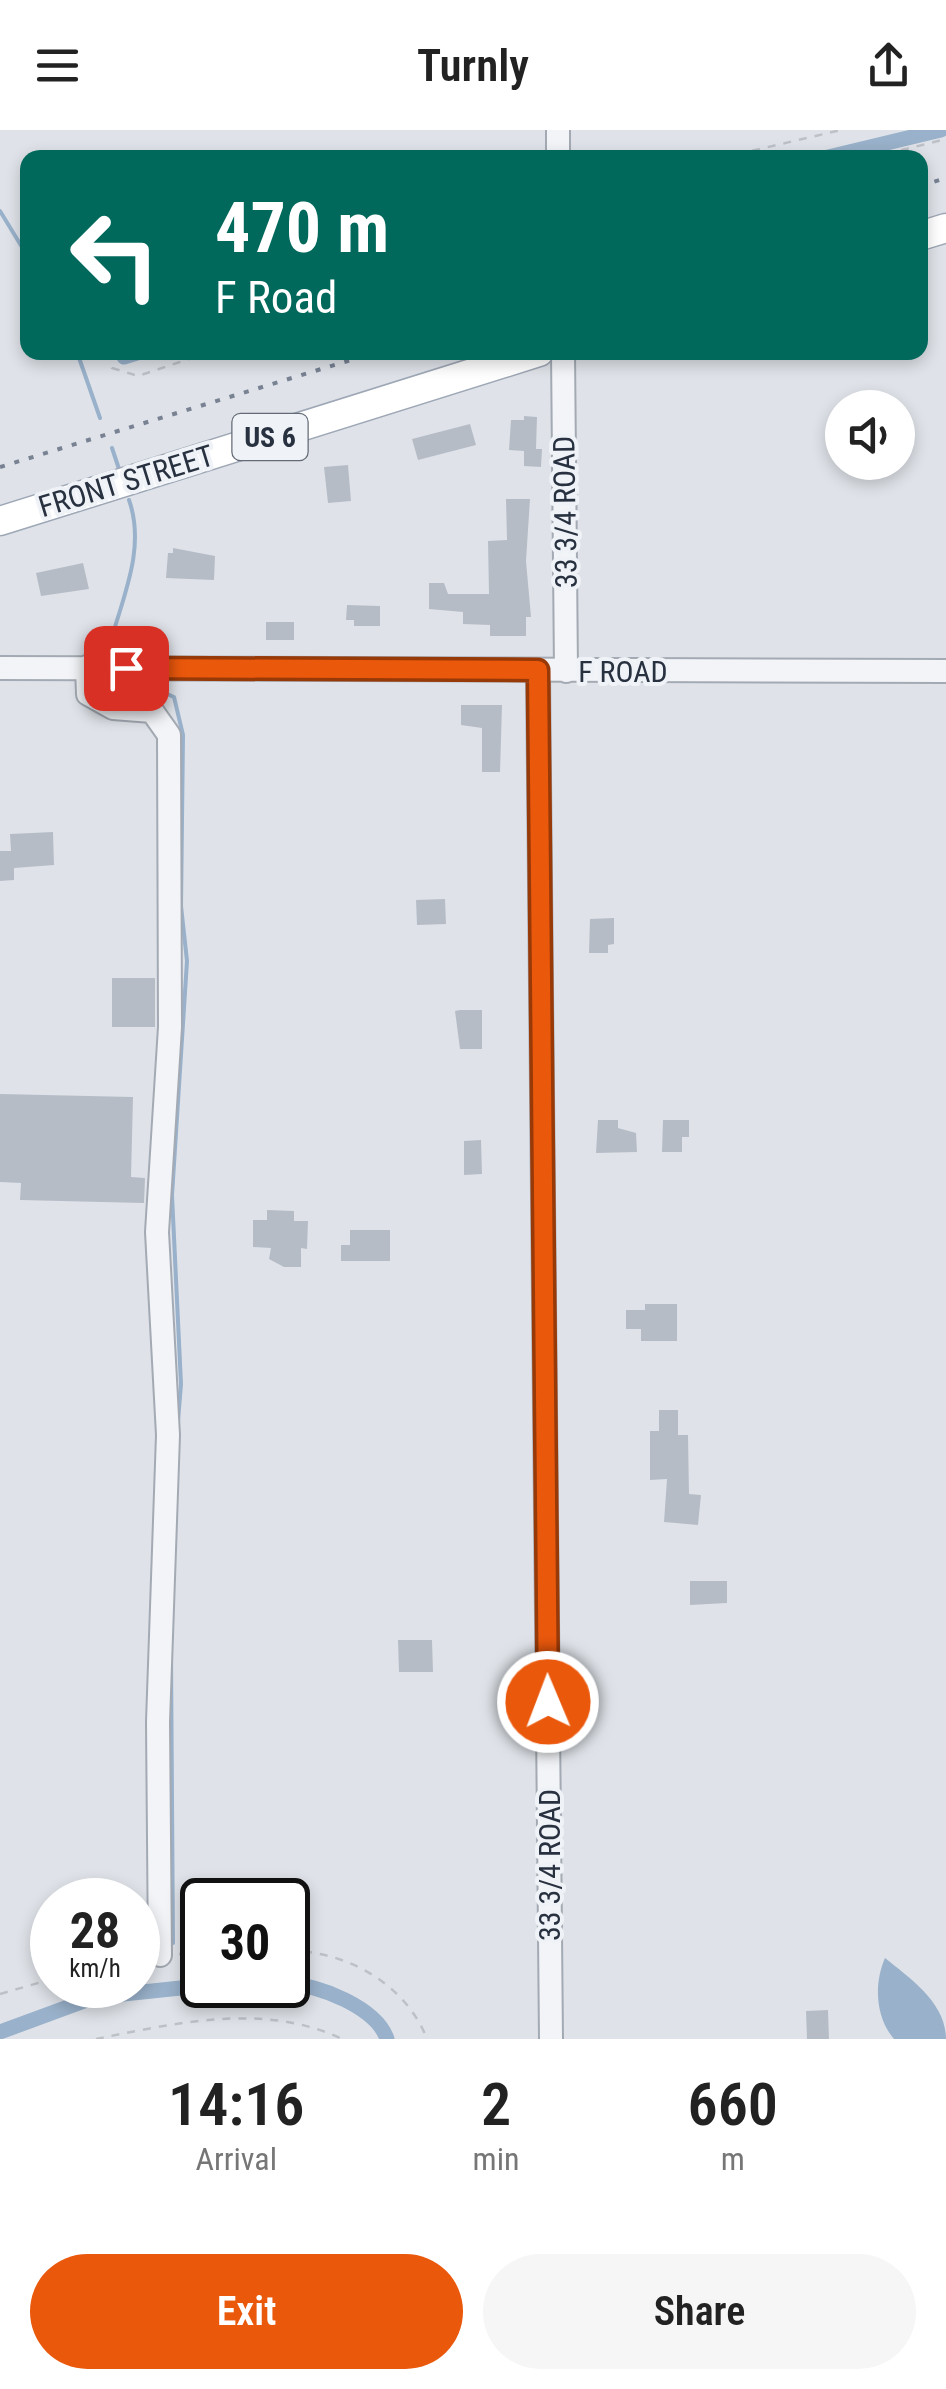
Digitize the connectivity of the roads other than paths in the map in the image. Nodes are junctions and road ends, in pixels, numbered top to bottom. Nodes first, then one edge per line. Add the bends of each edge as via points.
1 (513, 360) edge
2 (563, 360) edge
3 (0, 520) edge
4 (0, 668) edge
5 (87, 668) junction
6 (538, 670) junction
7 (566, 670) junction
8 (946, 671) edge
9 (159, 1878) edge
10 (550, 2039) edge

1 - 3 main road, FRONT STREET / US 6
2 - 7 street, 33 3/4 ROAD
4 - 5 street, F ROAD
5 - 6 street, F ROAD
5 - 9 street via 88,694 113,708 152,711 169,735 170,1027 157,1232 168,1435
6 - 7 street, F ROAD
6 - 10 street, 33 3/4 ROAD
7 - 8 street, F ROAD

